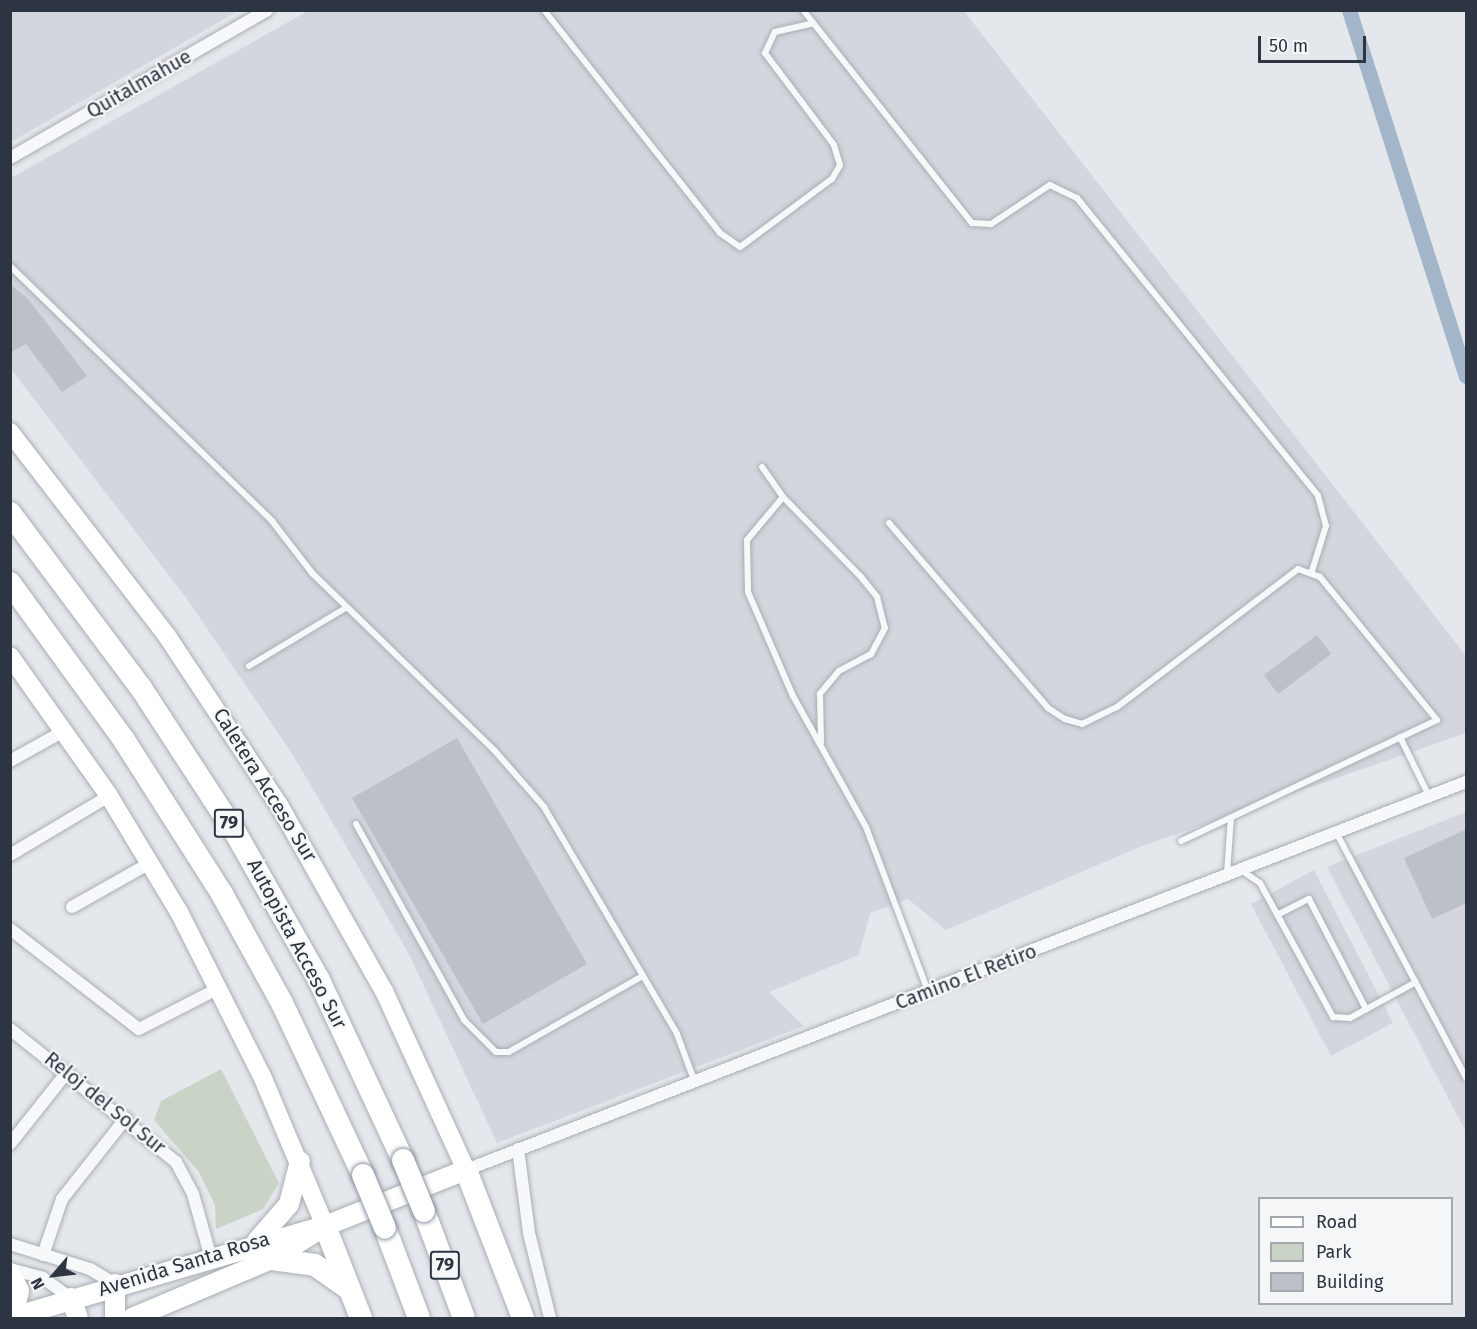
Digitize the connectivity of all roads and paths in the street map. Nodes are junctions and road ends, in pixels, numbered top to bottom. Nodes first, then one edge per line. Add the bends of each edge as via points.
1 (267, 10) edge
2 (544, 10) edge
3 (803, 10) edge
4 (813, 23) junction
5 (10, 158) edge
6 (10, 266) edge
7 (10, 432) edge
8 (762, 467) dead end
9 (783, 497) junction
10 (10, 513) edge
11 (889, 523) dead end
12 (1312, 571) junction
13 (10, 583) edge
14 (347, 607) junction
15 (11, 658) edge
16 (249, 666) dead end
17 (64, 731) junction
18 (1400, 737) junction
19 (821, 746) junction
20 (10, 761) edge
21 (1467, 782) edge
22 (109, 796) junction
23 (1429, 797) junction
24 (1231, 817) junction
25 (356, 824) dead end
26 (1336, 832) junction
27 (1181, 841) dead end
28 (10, 855) edge
29 (150, 863) junction
30 (1230, 873) junction
31 (72, 907) dead end
32 (1277, 915) junction
33 (10, 929) edge
34 (643, 976) junction
35 (1416, 982) junction
36 (219, 988) junction
37 (929, 992) junction
38 (1366, 1009) junction
39 (11, 1029) edge
40 (1467, 1059) edge
41 (1459, 1063) junction
42 (67, 1072) junction
43 (1467, 1078) edge
44 (694, 1080) junction
45 (126, 1118) junction
46 (10, 1144) edge
47 (518, 1149) junction
48 (300, 1161) junction
49 (466, 1170) junction
50 (324, 1226) junction
51 (255, 1242) junction
52 (10, 1244) edge
53 (43, 1254) junction
54 (210, 1255) junction
55 (272, 1259) junction
56 (10, 1271) edge
57 (115, 1284) junction
58 (347, 1287) junction
59 (71, 1298) junction
60 (12, 1318) edge
61 (78, 1318) edge
62 (115, 1318) edge
63 (132, 1318) edge
64 (361, 1318) edge
65 (420, 1318) edge
66 (464, 1318) edge
67 (523, 1318) edge
68 (550, 1318) edge

1 - 5 street, Quitalmahue
2 - 4 lane via 720,233 741,247 832,178 840,165 834,145 765,53 775,32
3 - 4 lane
4 - 12 lane via 972,223 991,224 1050,184 1077,198 1318,496 1326,526
6 - 14 lane via 272,521 300,559
7 - 49 main road, Caletera Acceso Sur via 167,636 279,805 384,991
8 - 9 lane
9 - 19 lane via 747,540 748,592 765,639
9 - 19 lane via 872,591 885,628 871,654 839,671 820,694
10 - 66 highway, Autopista Acceso Sur / 79, bridge via 141,688 235,832 319,980 403,1160
11 - 12 lane via 1048,708 1082,724 1117,707 1284,576 1298,569
12 - 18 lane via 1437,720
13 - 65 highway, Autopista Acceso Sur / 79, bridge via 124,740 211,876 282,1003 363,1174
14 - 16 lane
14 - 34 lane via 494,750 544,807
15 - 17 main road
17 - 20 street
17 - 22 main road
18 - 23 lane
18 - 24 lane
19 - 37 lane via 866,827
21 - 23 street, Camino El Retiro
22 - 28 street
22 - 29 main road
23 - 26 street, Camino El Retiro
24 - 27 lane
24 - 30 lane
25 - 34 lane via 465,1020 496,1052 509,1052
26 - 30 street, Camino El Retiro
26 - 35 lane
29 - 31 street
29 - 36 main road
30 - 32 lane via 1251,872
30 - 37 street, Camino El Retiro
32 - 38 lane via 1333,1017 1341,1020
32 - 38 lane via 1309,899
33 - 36 street via 139,1029
34 - 44 lane via 677,1034
35 - 38 lane
35 - 41 lane
36 - 48 main road
37 - 44 street, Camino El Retiro
39 - 42 street, Reloj del Sol Sur
40 - 41 lane
41 - 43 lane
42 - 45 street, Reloj del Sol Sur
42 - 46 street
44 - 47 street, Camino El Retiro
45 - 53 street via 62,1199
45 - 54 street, Reloj del Sol Sur via 182,1171
47 - 49 street, Camino El Retiro
47 - 68 street via 529,1233
48 - 50 main road
48 - 51 main road via 289,1204
49 - 50 main road, Avenida Santa Rosa
49 - 67 highway
50 - 51 main road, Avenida Santa Rosa
50 - 55 main road, Avenida Santa Rosa
50 - 58 highway
51 - 54 main road, Avenida Santa Rosa
52 - 53 street
53 - 57 street
54 - 57 main road, Avenida Santa Rosa
55 - 58 highway via 315,1265
55 - 63 main road, Avenida Santa Rosa
56 - 59 street via 43,1278
56 - 60 main road via 19,1291
57 - 59 main road, Avenida Santa Rosa
57 - 62 main road
58 - 64 highway
59 - 60 main road, Avenida Santa Rosa
59 - 61 main road

